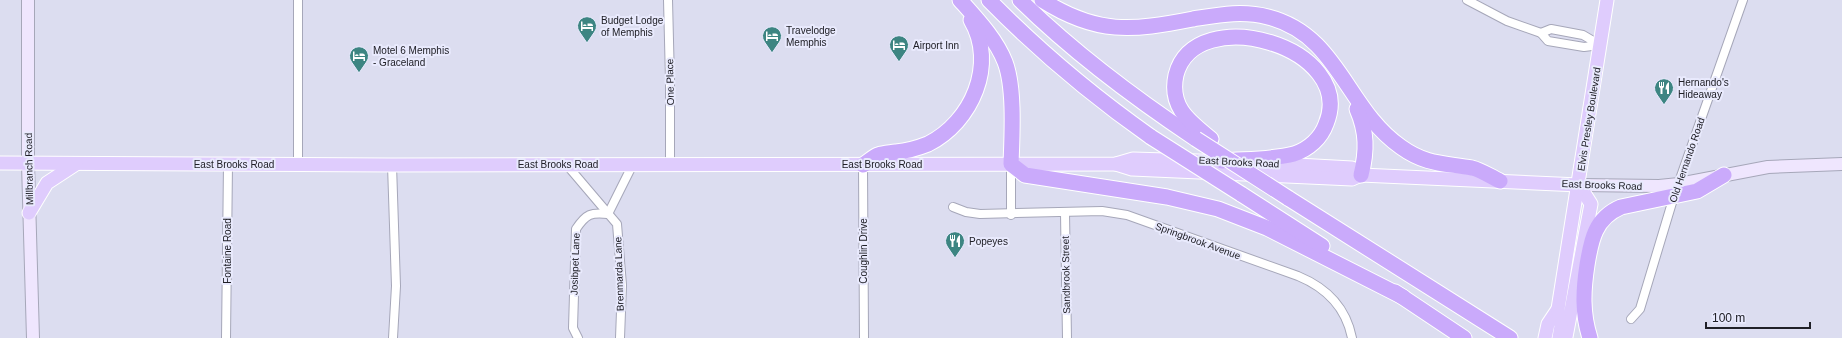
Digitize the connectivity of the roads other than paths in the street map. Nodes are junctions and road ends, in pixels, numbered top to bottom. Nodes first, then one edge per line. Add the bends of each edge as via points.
1 (28, 0) edge
2 (298, 0) edge
3 (668, 0) edge
4 (960, 0) edge
5 (989, 0) edge
6 (1020, 0) edge
7 (1042, 0) edge
8 (1467, 0) edge
9 (1607, 0) edge
10 (1743, 0) edge
11 (1541, 33) junction
12 (1600, 45) junction
13 (1344, 80) junction
14 (1217, 161) junction
15 (0, 163) edge
16 (28, 164) junction
17 (76, 164) junction
18 (228, 164) junction
19 (565, 164) junction
20 (633, 164) junction
21 (670, 164) junction
22 (1011, 164) junction
23 (1116, 164) junction
24 (1842, 164) edge
25 (298, 165) junction
26 (392, 165) junction
27 (862, 165) junction
28 (1241, 167) junction
29 (1361, 174) junction
30 (1724, 175) joint
31 (1500, 181) junction
32 (1579, 185) junction
33 (1676, 190) junction
34 (953, 207) dead end
35 (29, 213) junction
36 (1065, 213) junction
37 (608, 214) junction
38 (1011, 215) junction
39 (1575, 289) junction
40 (1402, 297) junction
41 (1558, 309) junction
42 (1631, 319) dead end
43 (33, 338) edge
44 (226, 338) edge
45 (393, 338) edge
46 (578, 338) edge
47 (620, 338) edge
48 (864, 338) edge
49 (1067, 338) edge
50 (1352, 338) edge
51 (1464, 338) edge
52 (1510, 338) edge
53 (1545, 338) edge
54 (1559, 338) edge
55 (1566, 338) edge
56 (1584, 338) edge
57 (1590, 338) edge

1 - 16 main road, Millbranch Road
2 - 25 street
3 - 21 street, One Place
4 - 22 highway via 992,39 1005,62 1011,93
4 - 27 highway via 973,23 981,49 981,72 968,107 949,130 928,144 878,155
5 - 40 highway, bridge via 1072,79 1151,137
6 - 28 highway, bridge via 1075,51 1143,104
7 - 13 highway via 1074,18 1106,27 1136,29 1230,13 1267,16 1293,25 1306,34 1318,44
8 - 11 street via 1507,21
9 - 12 main road, Elvis Presley Boulevard
10 - 33 street, Old Hernando Road
11 - 12 street via 1548,41 1584,47
11 - 12 street via 1551,29 1583,34
12 - 32 main road, Elvis Presley Boulevard
13 - 29 highway via 1364,128 1366,152
13 - 31 highway via 1370,118 1400,147 1423,159 1445,166 1474,168
14 - 23 main road, East Brooks Road via 1133,159
14 - 28 highway via 1282,156 1303,150 1320,136 1329,117 1329,99 1318,71 1303,55 1270,37 1240,32 1224,33 1193,44 1180,59 1173,91 1176,102 1190,122 1227,150
14 - 29 main road, East Brooks Road via 1352,168
15 - 16 main road, East Brooks Road
16 - 17 main road, East Brooks Road
16 - 35 main road, Millbranch Road
17 - 18 main road, East Brooks Road
17 - 35 main road via 48,183
18 - 25 main road, East Brooks Road
18 - 44 street, Fontaine Road
19 - 20 main road, East Brooks Road
19 - 26 main road, East Brooks Road
19 - 37 street
20 - 21 main road, East Brooks Road
20 - 37 street
21 - 27 main road, East Brooks Road
22 - 23 main road, East Brooks Road
22 - 27 main road, East Brooks Road
22 - 38 street
22 - 40 highway via 1025,175 1167,197 1218,209 1267,228
23 - 29 main road, East Brooks Road via 1132,169 1352,179
24 - 30 main road via 1774,166
25 - 26 main road, East Brooks Road
26 - 45 street via 396,286
27 - 48 street, Coughlin Drive
28 - 52 highway, bridge
29 - 31 main road, East Brooks Road
30 - 33 highway via 1697,191
31 - 32 main road, East Brooks Road
32 - 33 main road, East Brooks Road
32 - 39 main road via 1591,204
32 - 41 main road, Elvis Presley Boulevard
33 - 42 street, Old Hernando Road via 1640,309
33 - 57 highway via 1621,207 1604,217 1596,228 1590,245 1583,291 1583,310
34 - 38 street, Springbrook Avenue via 973,214
35 - 43 main road, Millbranch Road
36 - 38 street, Springbrook Avenue
36 - 49 street, Sandbrook Street
36 - 50 street, Springbrook Avenue via 1102,211 1126,216 1307,279 1322,288 1339,306 1347,318
37 - 46 street, Josibpet Lane via 594,213 583,219 576,229 573,328
37 - 47 street, Brenmarda Lane via 617,224 622,285
39 - 55 main road
39 - 56 highway via 1576,316
40 - 51 highway
41 - 53 main road, Elvis Presley Boulevard via 1548,324
41 - 54 main road, Elvis Presley Boulevard via 1561,326

